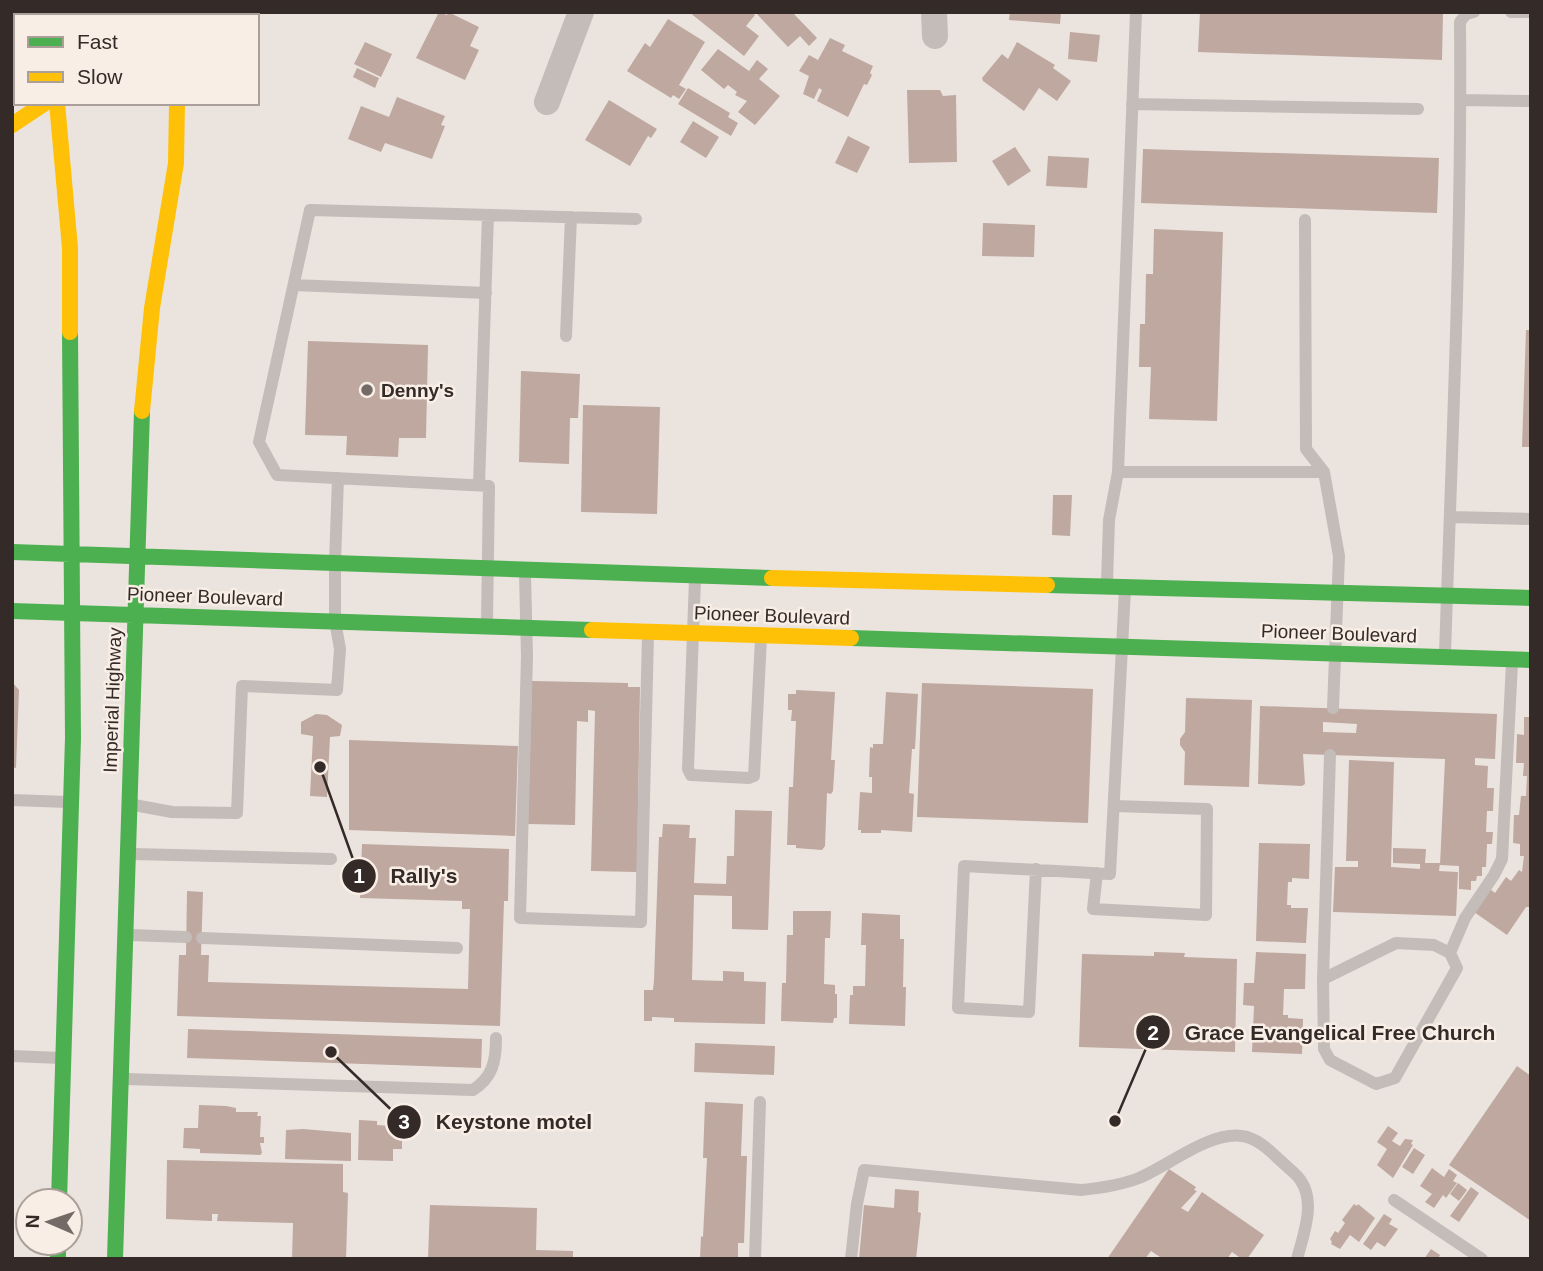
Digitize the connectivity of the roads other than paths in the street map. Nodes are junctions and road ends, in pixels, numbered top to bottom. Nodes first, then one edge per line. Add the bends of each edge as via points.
1 (581, 12) edge
2 (1136, 12) edge
3 (1511, 12) edge
4 (1531, 12) edge
5 (1469, 13) edge
6 (1461, 100) junction
7 (1531, 101) edge
8 (547, 102) dead end
9 (1132, 104) junction
10 (42, 105) edge
11 (57, 105) edge
12 (177, 105) edge
13 (1418, 110) dead end
14 (12, 125) edge
15 (488, 215) junction
16 (571, 217) junction
17 (636, 219) dead end
18 (1305, 220) dead end
19 (294, 285) junction
20 (485, 293) junction
21 (566, 336) dead end
22 (1118, 472) junction
23 (1324, 472) junction
24 (338, 478) junction
25 (479, 485) junction
26 (1451, 517) junction
27 (1531, 519) edge
28 (12, 552) edge
29 (70, 554) junction
30 (137, 556) junction
31 (335, 563) junction
32 (488, 569) junction
33 (525, 571) junction
34 (695, 576) junction
35 (1107, 587) junction
36 (1125, 587) junction
37 (1337, 592) junction
38 (1447, 596) junction
39 (1531, 598) edge
40 (12, 611) edge
41 (71, 614) junction
42 (136, 615) junction
43 (335, 621) junction
44 (487, 626) junction
45 (525, 627) junction
46 (648, 631) junction
47 (692, 633) junction
48 (761, 635) junction
49 (1122, 647) junction
50 (1334, 654) junction
51 (1445, 657) junction
52 (1512, 659) junction
53 (1531, 660) edge
54 (1333, 708) dead end
55 (1331, 755) dead end
56 (12, 800) edge
57 (71, 802) junction
58 (130, 804) junction
59 (1114, 806) junction
60 (129, 854) junction
61 (331, 859) dead end
62 (1036, 869) junction
63 (1097, 873) junction
64 (126, 935) junction
65 (186, 937) dead end
66 (202, 938) dead end
67 (457, 948) dead end
68 (1450, 953) junction
69 (1323, 978) junction
70 (496, 1038) dead end
71 (12, 1056) edge
72 (64, 1058) junction
73 (122, 1079) junction
74 (760, 1102) dead end
75 (60, 1187) edge
76 (1394, 1199) dead end
77 (115, 1259) edge
78 (755, 1259) edge
79 (851, 1259) edge
80 (1297, 1259) edge
81 (1482, 1259) edge

1 - 8 street
2 - 9 lane
3 - 4 lane
5 - 6 lane via 1460,22
6 - 7 lane
6 - 26 lane
9 - 13 lane
9 - 22 lane
10 - 14 main road
11 - 29 main road, Imperial Highway via 70,248
12 - 30 main road, Imperial Highway via 176,163 152,308 140,429
15 - 16 lane
15 - 19 lane via 310,210
15 - 20 lane
16 - 17 lane
16 - 21 lane
18 - 23 lane via 1306,449
19 - 20 lane
19 - 24 lane via 259,442 277,475
20 - 25 lane
22 - 23 lane
22 - 35 lane via 1109,520
23 - 37 lane via 1339,556
24 - 25 lane
24 - 31 lane
25 - 32 lane via 489,486
26 - 27 lane
26 - 38 lane
28 - 29 main road, Pioneer Boulevard
29 - 30 main road, Pioneer Boulevard
29 - 41 main road, Imperial Highway
30 - 31 main road, Pioneer Boulevard
30 - 42 main road, Imperial Highway
31 - 32 main road, Pioneer Boulevard
31 - 43 lane
32 - 33 main road, Pioneer Boulevard
32 - 44 lane
33 - 34 main road, Pioneer Boulevard
33 - 45 lane
34 - 35 main road, Pioneer Boulevard
34 - 47 lane
35 - 36 main road, Pioneer Boulevard
36 - 37 main road, Pioneer Boulevard
36 - 49 lane
37 - 38 main road, Pioneer Boulevard
37 - 50 lane
38 - 39 main road, Pioneer Boulevard
38 - 51 lane
40 - 41 main road, Pioneer Boulevard
41 - 42 main road, Pioneer Boulevard
41 - 57 main road, Imperial Highway
42 - 43 main road, Pioneer Boulevard
42 - 58 main road, Imperial Highway
43 - 44 main road, Pioneer Boulevard
43 - 58 lane via 340,649 338,690 242,686 237,813 172,812
44 - 45 main road, Pioneer Boulevard
45 - 46 main road, Pioneer Boulevard
45 - 46 lane via 520,918 640,922
46 - 47 main road, Pioneer Boulevard
47 - 48 main road, Pioneer Boulevard
47 - 48 lane via 688,769 696,776 749,778 754,776
48 - 49 main road, Pioneer Boulevard
49 - 50 main road, Pioneer Boulevard
49 - 59 lane
50 - 51 main road, Pioneer Boulevard
50 - 54 lane
51 - 52 main road, Pioneer Boulevard
52 - 53 main road, Pioneer Boulevard
52 - 68 lane via 1502,859 1465,918
55 - 69 lane
56 - 57 lane
57 - 72 main road, Imperial Highway
58 - 60 main road, Imperial Highway
59 - 63 lane via 1110,874
59 - 63 lane via 1207,810 1206,915 1093,909
60 - 61 lane
60 - 64 main road, Imperial Highway
62 - 62 lane via 964,866 958,1008 1029,1012
62 - 63 lane
64 - 65 lane
64 - 73 main road, Imperial Highway
66 - 67 lane
68 - 69 lane via 1434,945 1396,943
68 - 69 lane via 1457,968 1395,1077 1376,1084 1330,1060 1324,1049
70 - 73 lane via 492,1071 473,1090
71 - 72 lane
72 - 75 main road, Imperial Highway
73 - 77 main road, Imperial Highway
74 - 78 lane
76 - 81 lane
79 - 80 lane via 864,1170 1082,1190 1140,1178 1196,1148 1243,1136 1263,1145 1302,1181 1308,1205

